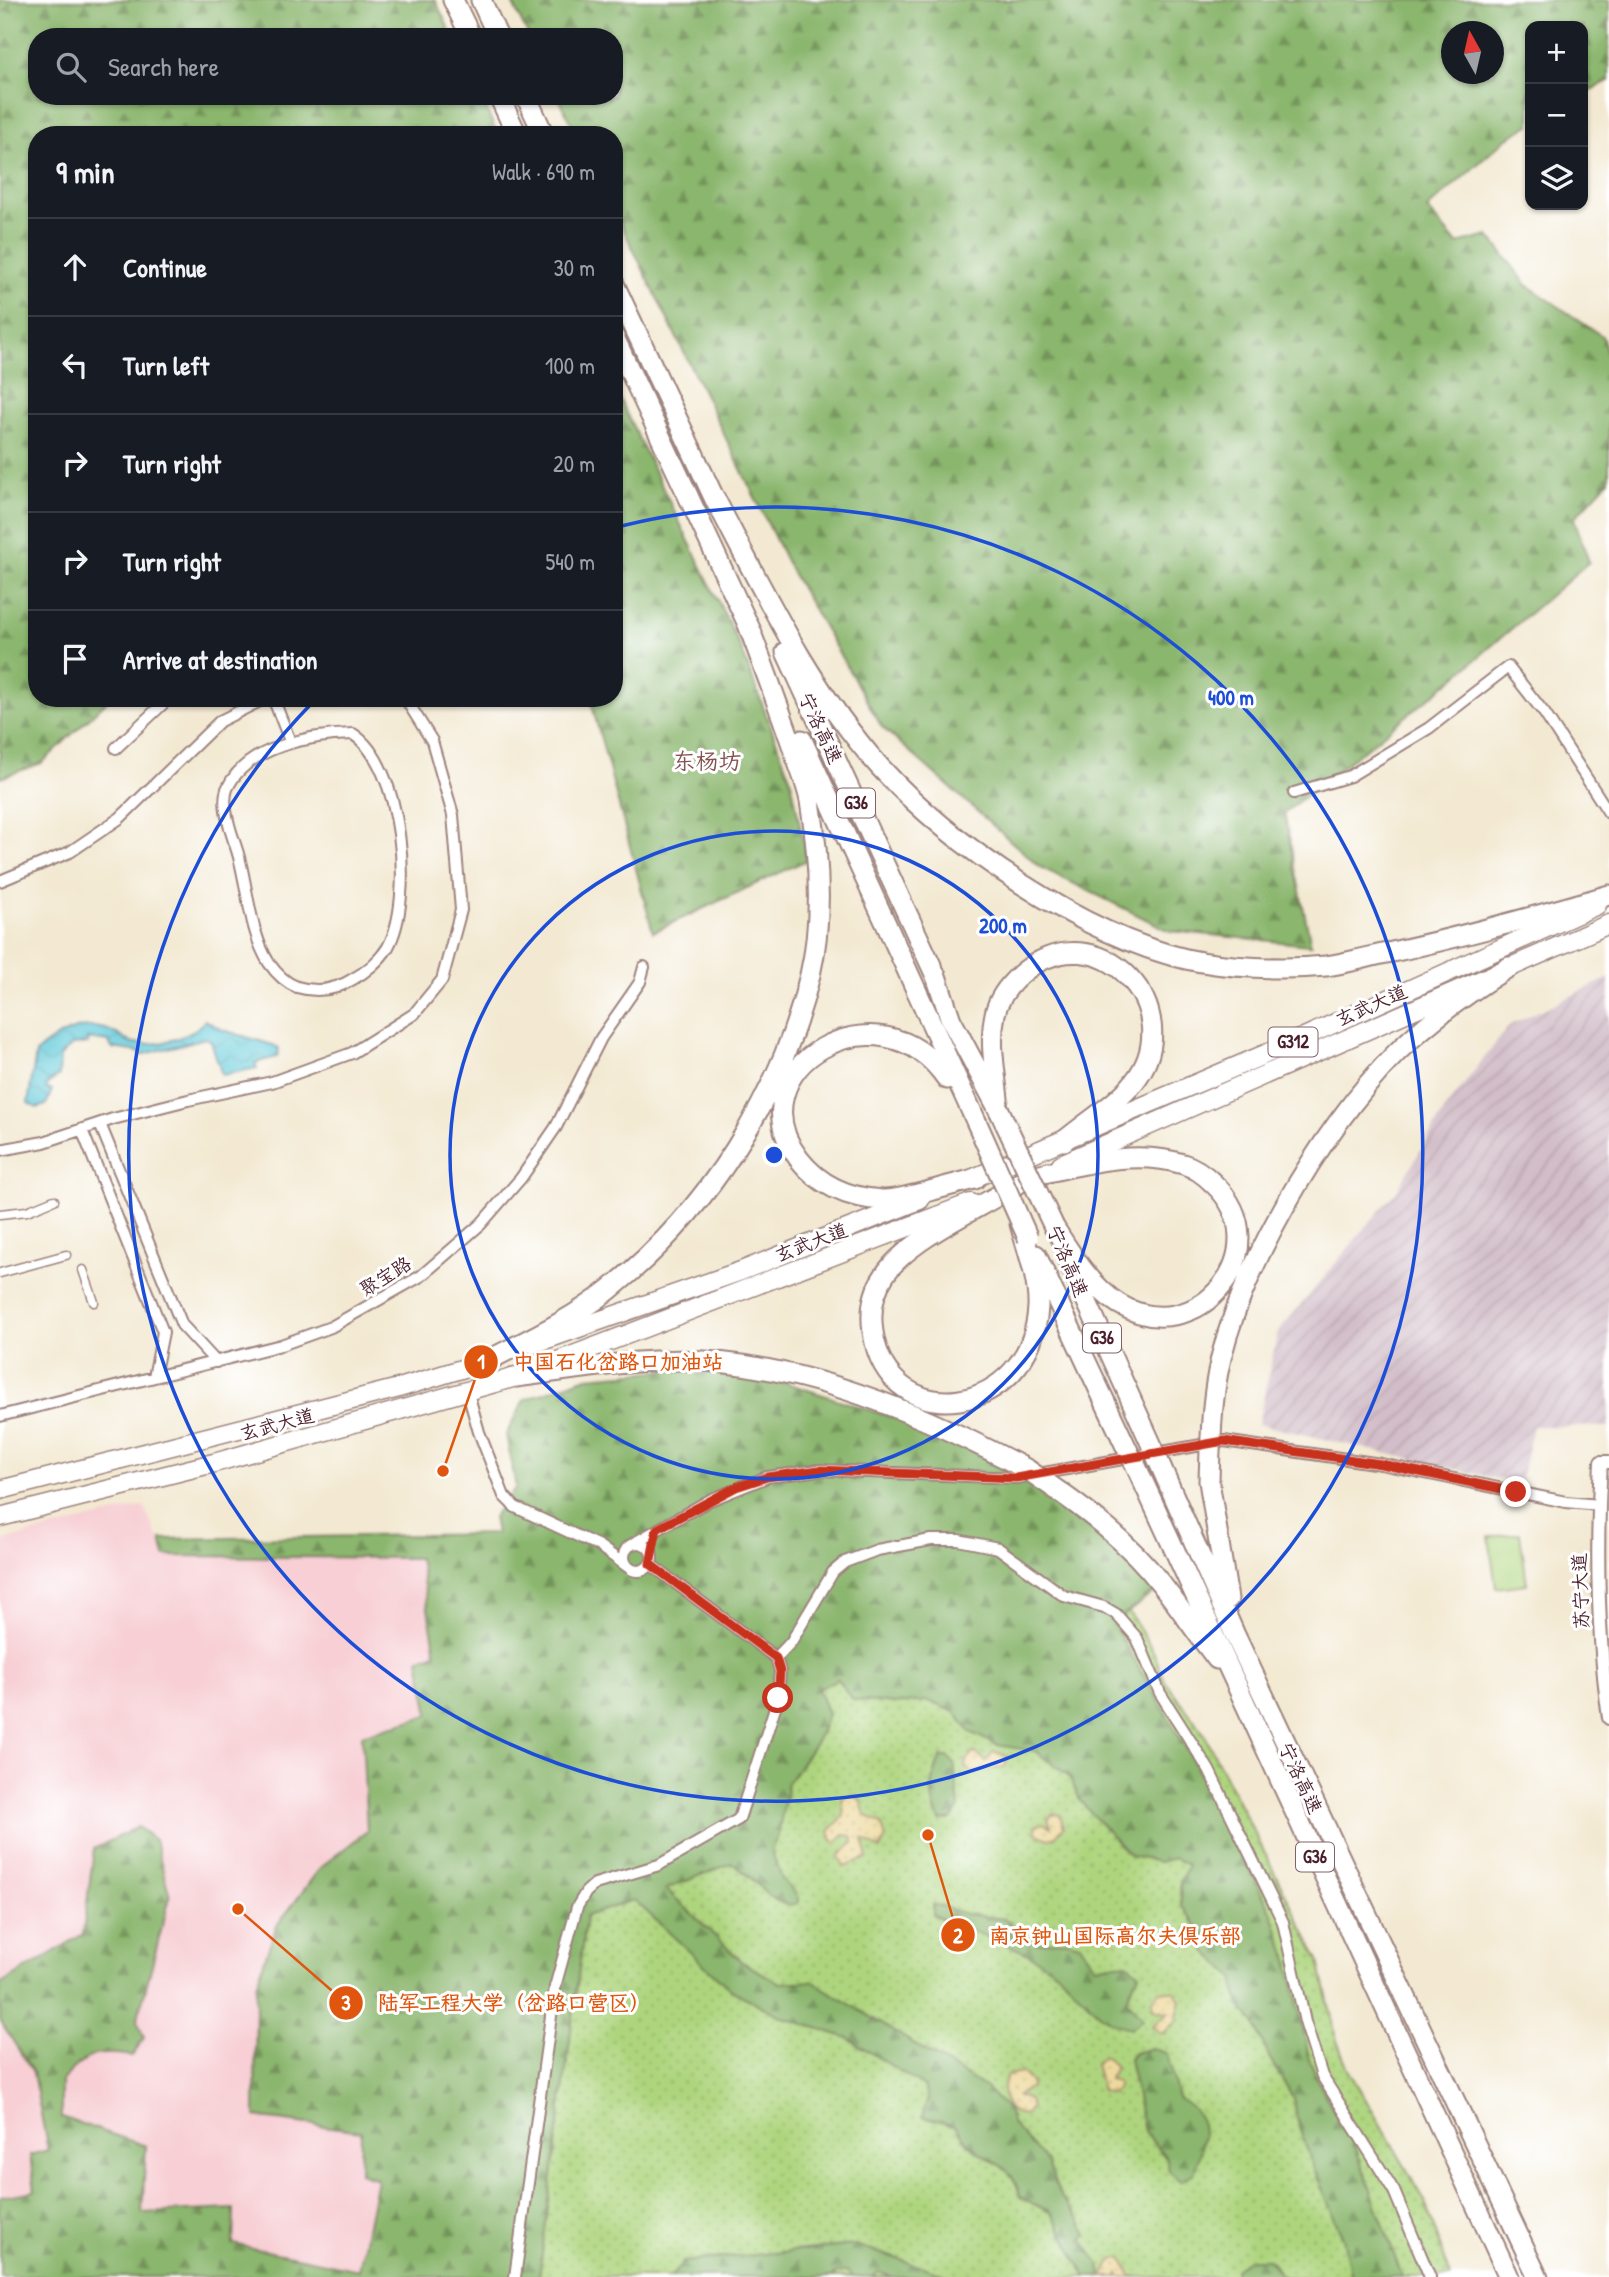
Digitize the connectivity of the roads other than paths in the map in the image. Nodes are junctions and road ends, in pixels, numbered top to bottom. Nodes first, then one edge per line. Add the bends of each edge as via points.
1 (453, 0) edge
2 (481, 0) edge
3 (467, 28) edge
4 (494, 28) edge
5 (503, 105) edge
6 (530, 105) edge
7 (513, 126) edge
8 (540, 126) edge
9 (623, 303) edge
10 (623, 356) edge
11 (713, 495) junction
12 (747, 622) junction
13 (159, 707) edge
14 (247, 707) edge
15 (277, 707) edge
16 (411, 707) edge
17 (290, 741) junction
18 (116, 748) dead end
19 (1294, 793) dead end
20 (1609, 813) edge
21 (0, 881) edge
22 (1609, 897) edge
23 (1609, 924) edge
24 (644, 967) dead end
25 (1509, 967) junction
26 (999, 1110) junction
27 (976, 1121) junction
28 (100, 1124) junction
29 (82, 1130) junction
30 (1064, 1141) junction
31 (0, 1150) edge
32 (975, 1178) junction
33 (1028, 1179) junction
34 (54, 1200) dead end
35 (0, 1214) edge
36 (1054, 1227) junction
37 (1026, 1239) junction
38 (66, 1255) dead end
39 (83, 1270) dead end
40 (0, 1273) edge
41 (94, 1302) dead end
42 (216, 1362) junction
43 (481, 1364) junction
44 (154, 1377) junction
45 (516, 1377) junction
46 (468, 1393) junction
47 (0, 1416) edge
48 (1605, 1462) edge
49 (0, 1490) edge
50 (1599, 1505) junction
51 (0, 1517) edge
52 (657, 1529) junction
53 (632, 1544) junction
54 (599, 1546) junction
55 (651, 1560) junction
56 (628, 1567) junction
57 (1235, 1635) junction
58 (776, 1658) junction
59 (1229, 1674) junction
60 (1609, 1717) edge
61 (514, 2277) edge
62 (1430, 2277) edge
63 (1509, 2277) edge
64 (1538, 2277) edge

1 - 3 highway
2 - 4 highway
5 - 7 highway
6 - 8 highway
9 - 11 highway, 宁洛高速 / G36
10 - 12 highway, 宁洛高速 / G36
11 - 22 highway via 818,685 880,767 938,822 1011,876 1091,925 1185,959 1239,966 1326,966
11 - 26 highway, 宁洛高速 / G36 via 931,964 951,1020
12 - 27 highway, 宁洛高速 / G36
12 - 43 highway via 810,799 817,866 816,932 793,1033 764,1101 728,1162 646,1258 562,1322
13 - 18 street
14 - 21 street via 220,721 111,824 70,852
15 - 17 street
16 - 28 street via 432,741 456,836 461,911 442,980 414,1014 352,1053 272,1082
17 - 17 street via 235,776 226,791 225,808 269,962 281,977 297,986 323,990 340,987 366,971 387,947 398,918 402,881 398,824 367,743 353,734
19 - 20 street via 1350,776 1429,727 1508,667 1545,714
22 - 30 highway, 玄武大道 / G312
23 - 25 highway, 玄武大道 / G312
24 - 42 street, 聚宝路 via 640,982 601,1038 556,1127 521,1178 481,1224 421,1276 331,1327
25 - 33 highway, 玄武大道 / G312
25 - 57 highway via 1411,1039 1362,1090 1310,1164 1272,1232 1222,1353 1212,1405 1209,1481
26 - 30 highway via 991,1042 995,1010 1011,983 1034,963 1064,952 1093,953 1114,962 1144,999 1152,1030 1147,1056 1135,1082
26 - 36 highway, 宁洛高速 / G36, bridge
27 - 32 highway via 936,1062 896,1037 862,1035 828,1044 798,1065 781,1103 785,1140 813,1177 845,1195 884,1200
27 - 37 highway, 宁洛高速 / G36, bridge
28 - 29 street
28 - 42 street via 182,1325
29 - 31 street
29 - 44 street via 163,1332
30 - 32 highway, 玄武大道 / G312
32 - 43 highway, 玄武大道 / G312 via 741,1271
33 - 36 highway via 1129,1158 1186,1164 1227,1196 1239,1234 1236,1263 1214,1296 1180,1314 1144,1316 1117,1304 1077,1262
33 - 37 highway via 943,1227 884,1275 872,1303 875,1345 888,1371 906,1388 947,1402 973,1399 1009,1377 1032,1338 1038,1306
33 - 45 highway, 玄武大道 / G312
34 - 35 street via 27,1211
36 - 57 highway, 宁洛高速 / G36
37 - 59 highway, 宁洛高速 / G36 via 1210,1622
38 - 40 street
39 - 41 street
42 - 44 street, 聚宝路
43 - 49 highway, 玄武大道 / G312
44 - 47 street, 聚宝路
45 - 46 highway, 玄武大道 / G312
45 - 59 highway via 663,1362 716,1362 830,1385 910,1413 1035,1474 1090,1512 1161,1584
46 - 51 highway, 玄武大道 / G312
46 - 54 street via 505,1496 515,1507
48 - 50 street, 苏宁大道
50 - 52 street via 1381,1464 1224,1441 1016,1478 819,1470 767,1477 736,1487
50 - 60 street, 苏宁大道 via 1601,1637
52 - 53 street
52 - 55 street
53 - 54 street
53 - 55 street via 646,1545
53 - 56 street via 624,1556
54 - 56 street
55 - 56 street via 640,1570
55 - 58 street
57 - 64 highway, 宁洛高速 / G36
58 - 61 street via 778,1698 739,1819 659,1865 595,1884 577,1907 555,1987
58 - 62 street via 845,1562 877,1550 930,1540 998,1548 1064,1596 1116,1614 1137,1638 1160,1693 1209,1770 1279,1913 1312,2052 1322,2076 1394,2191
59 - 63 highway, 宁洛高速 / G36

